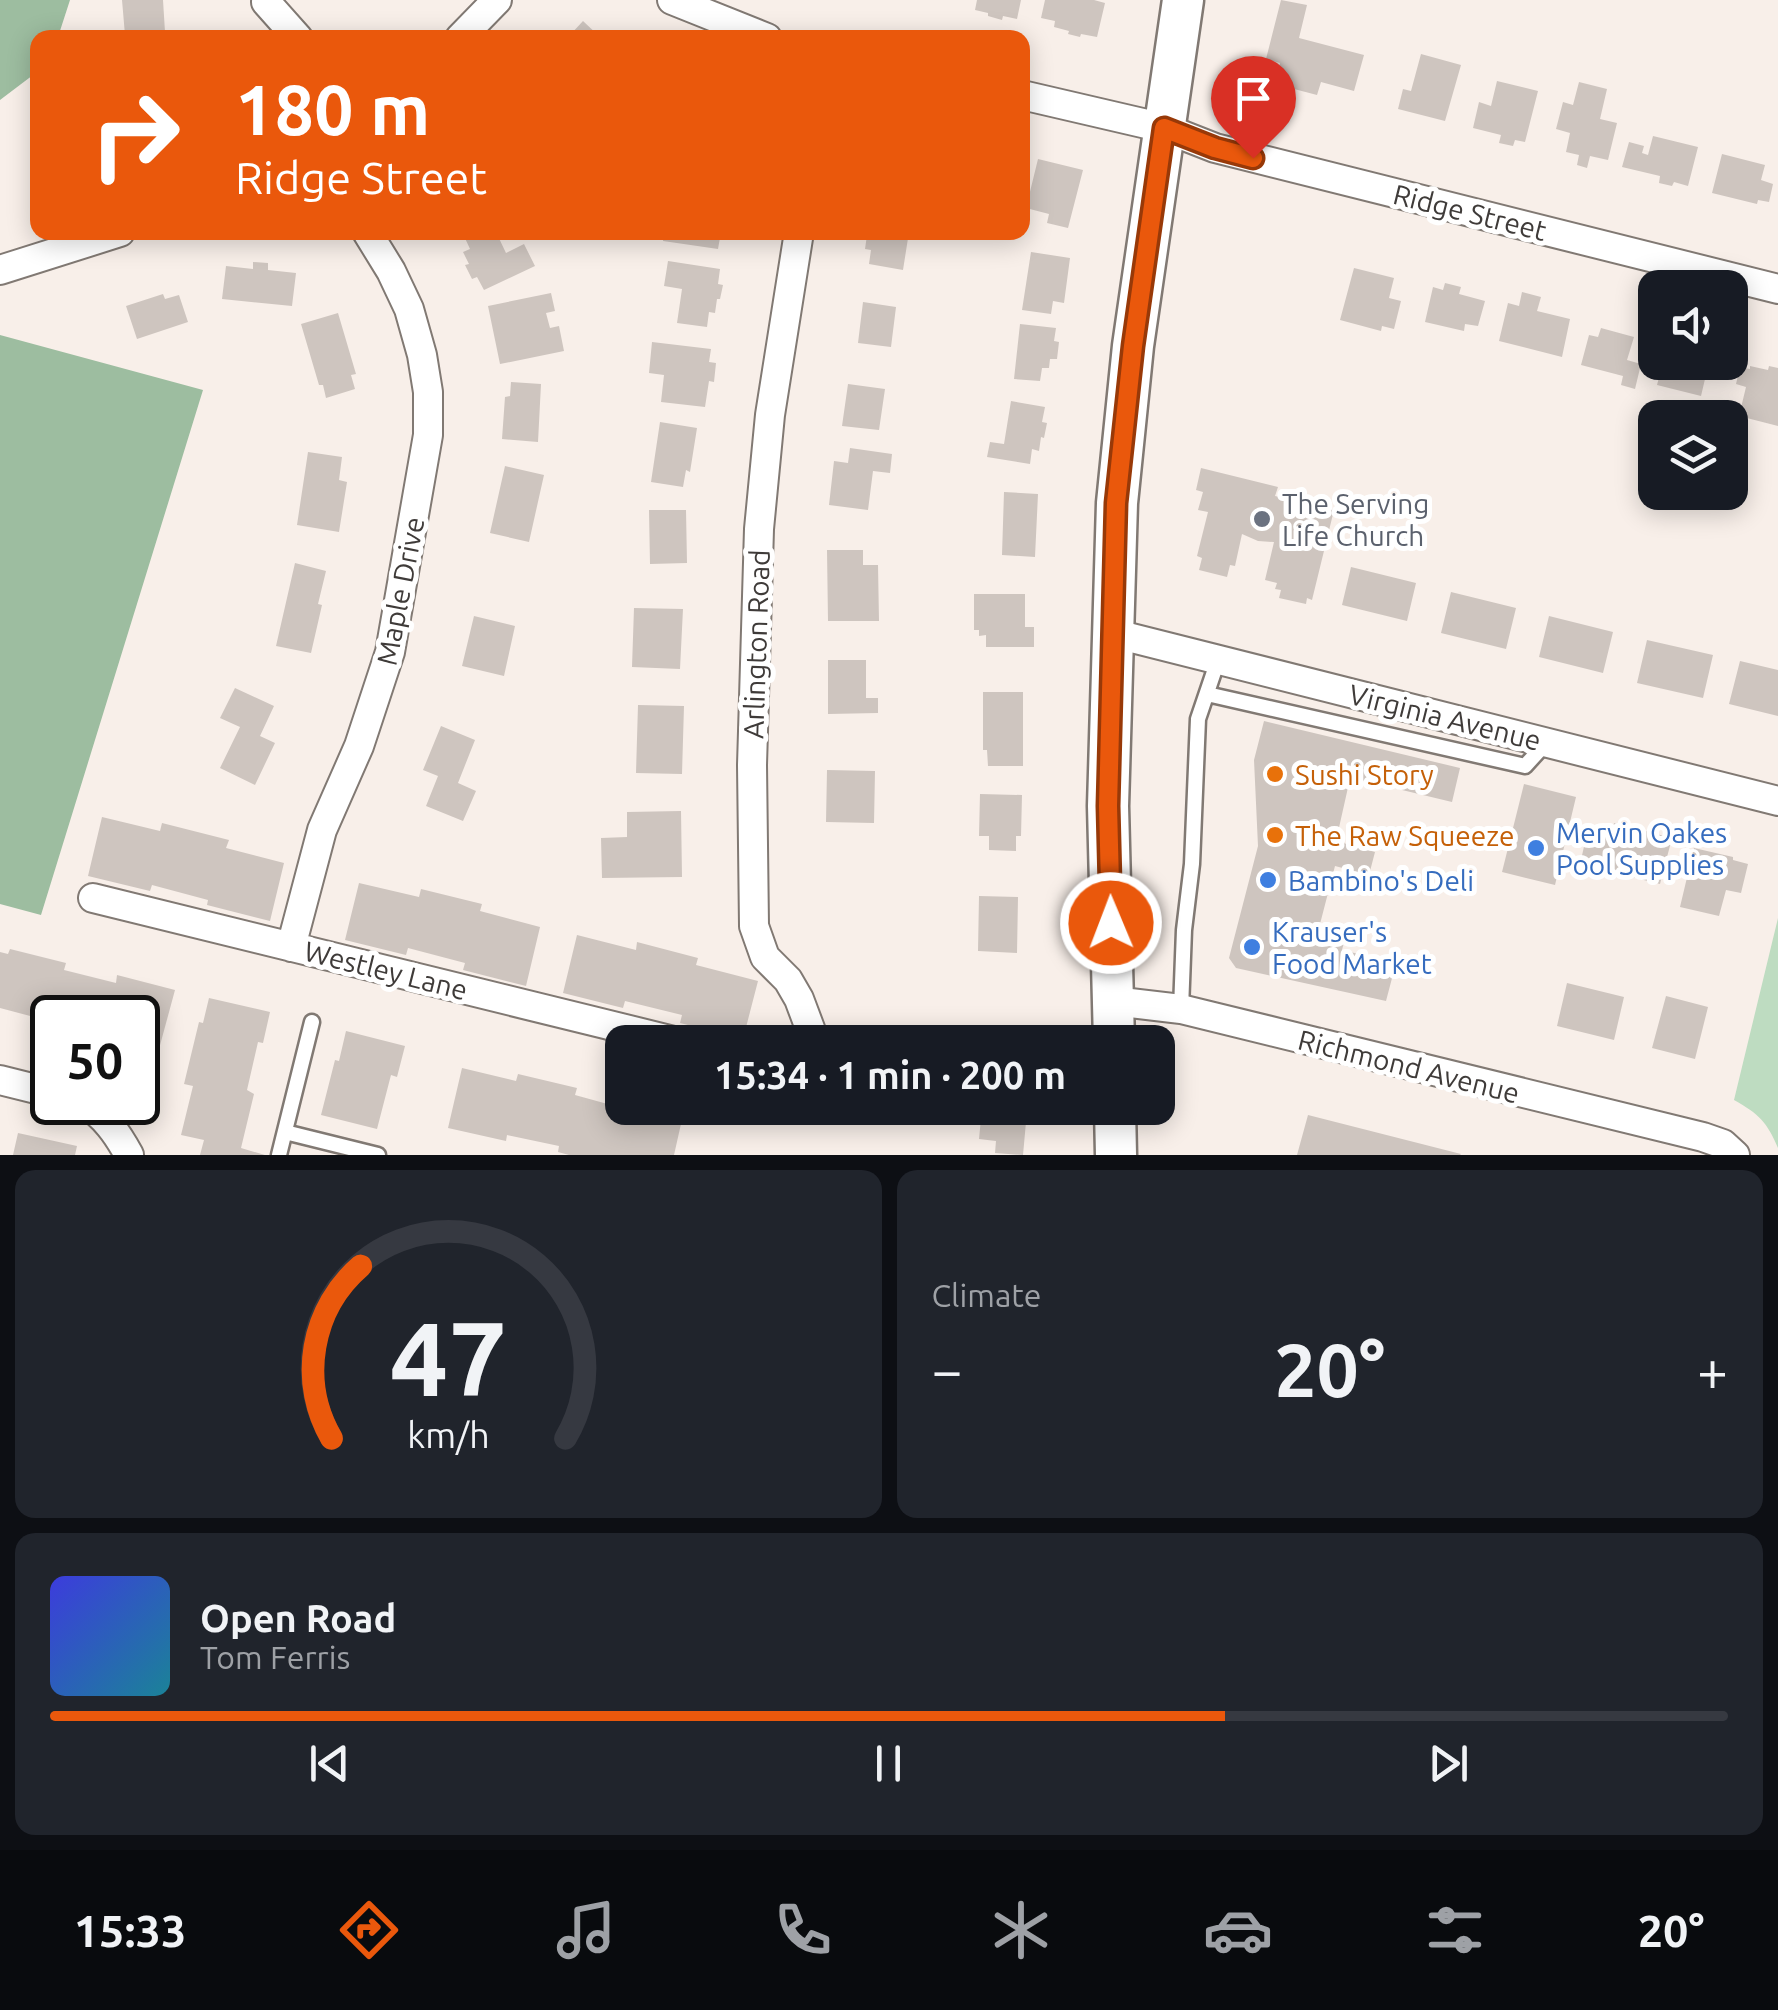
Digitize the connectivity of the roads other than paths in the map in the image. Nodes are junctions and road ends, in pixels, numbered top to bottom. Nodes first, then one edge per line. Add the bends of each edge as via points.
1 (497, 0) edge
2 (672, 0) edge
3 (1183, 0) edge
4 (266, 2) edge
5 (291, 30) edge
6 (468, 30) edge
7 (747, 30) edge
8 (1030, 97) edge
9 (1164, 128) junction
10 (95, 240) edge
11 (372, 240) edge
12 (798, 240) edge
13 (0, 270) edge
14 (1778, 289) edge
15 (1112, 634) junction
16 (1218, 660) junction
17 (1206, 694) junction
18 (1415, 710) junction
19 (1503, 732) junction
20 (1407, 740) junction
21 (1546, 743) junction
22 (1495, 760) junction
23 (1778, 800) edge
24 (93, 898) dead end
25 (291, 947) junction
26 (1112, 1001) junction
27 (1181, 1009) junction
28 (312, 1022) dead end
29 (609, 1025) edge
30 (809, 1025) edge
31 (1113, 1025) edge
32 (0, 1080) edge
33 (30, 1088) edge
34 (110, 1125) edge
35 (1115, 1125) edge
36 (285, 1132) junction
37 (129, 1155) edge
38 (280, 1155) edge
39 (378, 1155) edge
40 (1116, 1155) edge
41 (1734, 1155) edge

1 - 6 street
2 - 7 street
3 - 9 main road
4 - 5 street
8 - 9 street, Ridge Street
9 - 14 street, Ridge Street via 1215,148
9 - 15 main road via 1121,449
10 - 13 street
11 - 25 street, Maple Drive via 422,355 428,435 390,652 322,830
12 - 30 street, Arlington Road via 759,529 754,926
15 - 16 street, Virginia Avenue
15 - 26 main road
16 - 17 lane
16 - 18 street, Virginia Avenue
17 - 20 lane
17 - 27 lane via 1198,720
18 - 19 street, Virginia Avenue
18 - 20 lane
19 - 21 street, Virginia Avenue
19 - 22 lane
20 - 22 lane
21 - 22 lane via 1524,766
21 - 23 street, Virginia Avenue
24 - 25 street, Westley Lane
25 - 29 street, Westley Lane
26 - 27 street, Richmond Avenue
26 - 31 main road
27 - 41 street, Richmond Avenue via 1704,1137
28 - 36 lane
32 - 33 street
34 - 37 street
35 - 40 main road
36 - 38 lane
36 - 39 lane

